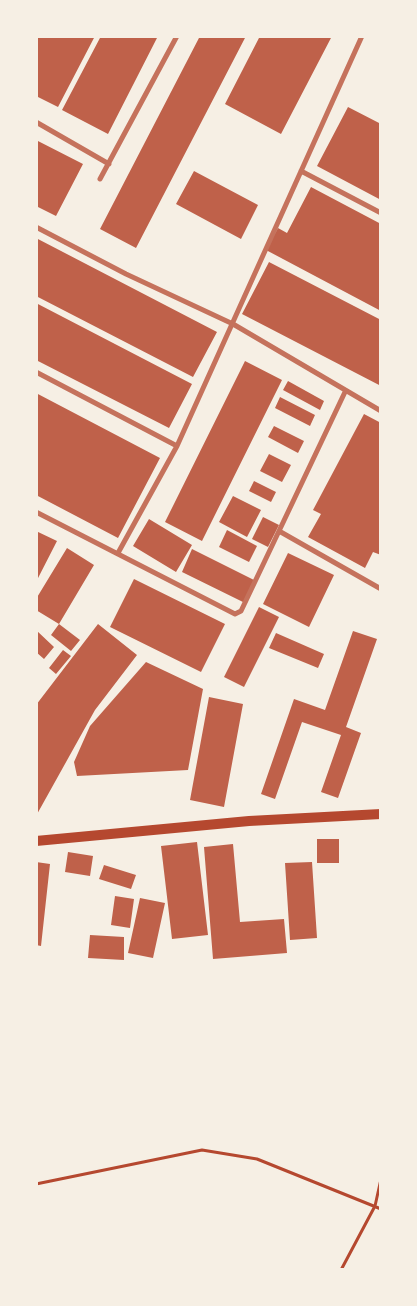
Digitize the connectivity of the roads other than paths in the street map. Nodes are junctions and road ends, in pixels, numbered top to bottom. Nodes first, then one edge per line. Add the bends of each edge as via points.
1 (177, 36) edge
2 (362, 36) edge
3 (36, 122) edge
4 (109, 164) junction
5 (301, 171) junction
6 (100, 179) dead end
7 (381, 213) edge
8 (36, 227) edge
9 (234, 324) junction
10 (36, 372) edge
11 (345, 392) junction
12 (381, 411) edge
13 (177, 446) junction
14 (36, 512) edge
15 (279, 532) junction
16 (118, 553) junction
17 (381, 589) edge
18 (381, 814) edge
19 (36, 840) edge

1 - 4 street
2 - 5 street
3 - 4 street
4 - 6 street
5 - 7 street
5 - 9 street
8 - 9 street via 126,274
9 - 11 street
9 - 13 street
10 - 13 street
11 - 12 street
11 - 15 street
13 - 16 street
14 - 16 street
15 - 16 street via 242,612 235,614
15 - 17 street
18 - 19 main road via 249,821

